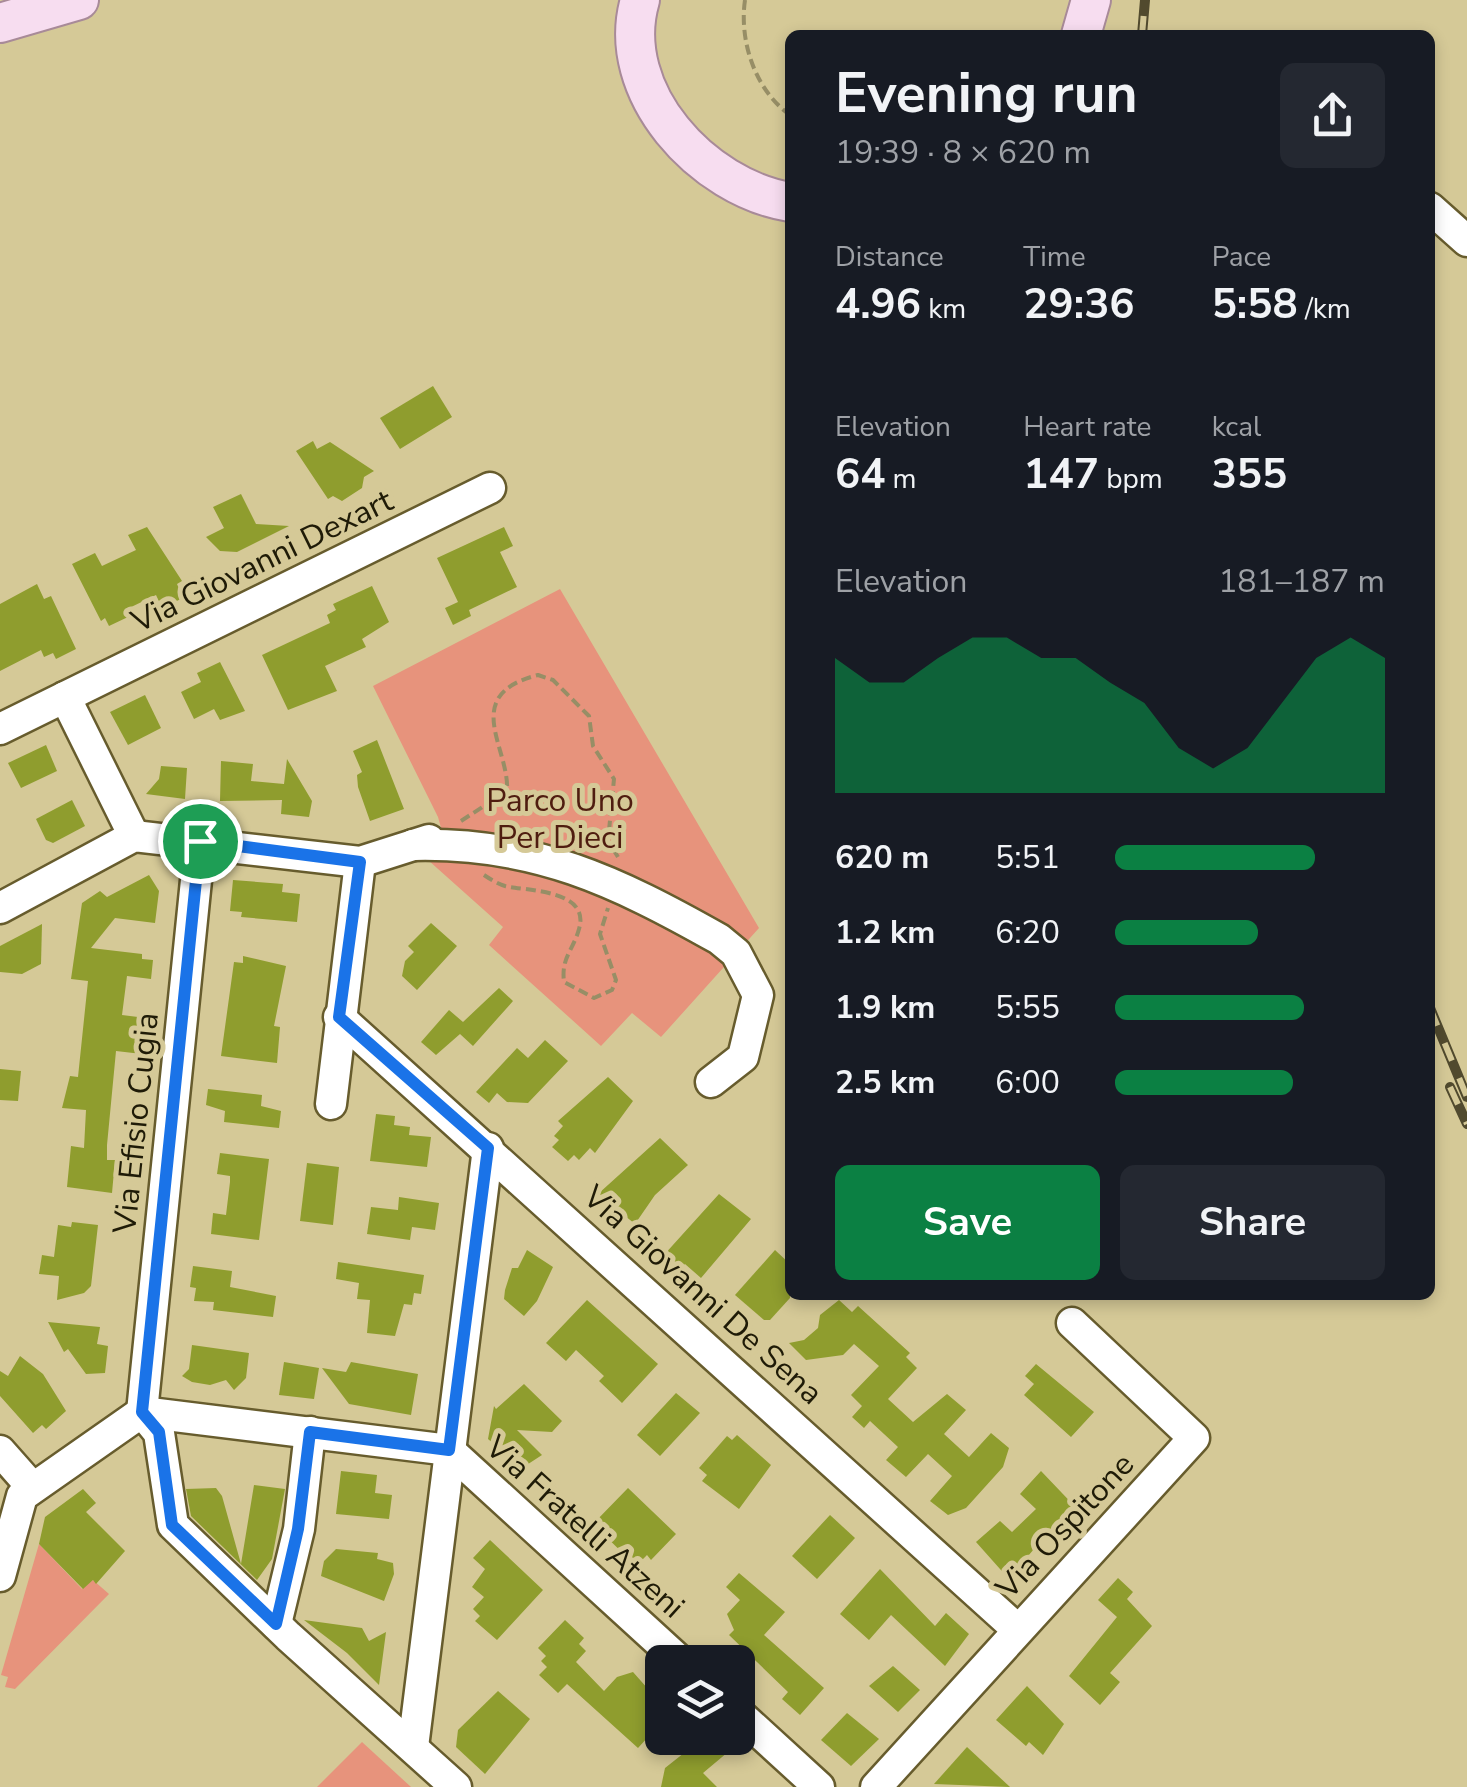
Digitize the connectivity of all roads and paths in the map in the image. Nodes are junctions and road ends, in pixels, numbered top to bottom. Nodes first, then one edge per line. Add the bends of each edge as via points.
1 (78, 0) edge
2 (640, 0) edge
3 (746, 0) edge
4 (1090, 0) edge
5 (2, 23) edge
6 (1082, 30) edge
7 (785, 112) edge
8 (785, 200) edge
9 (1435, 212) edge
10 (1467, 241) edge
11 (490, 488) dead end
12 (65, 698) junction
13 (0, 729) edge
14 (134, 836) junction
15 (200, 841) junction
16 (360, 862) junction
17 (0, 908) edge
18 (339, 1017) junction
19 (711, 1082) dead end
20 (331, 1104) dead end
21 (488, 1148) junction
22 (1072, 1323) dead end
23 (142, 1412) junction
24 (310, 1432) junction
25 (449, 1450) junction
26 (0, 1452) edge
27 (31, 1486) junction
28 (0, 1576) edge
29 (1017, 1629) junction
30 (282, 1630) junction
31 (663, 1645) edge
32 (755, 1728) edge
33 (412, 1747) junction
34 (456, 1787) edge
35 (820, 1787) edge
36 (876, 1787) edge

1 - 5 main road
2 - 8 main road via 638,69 674,131 731,182
3 - 7 path via 742,32 756,74
4 - 6 main road
9 - 10 street
11 - 12 street, Via Giovanni Dexart
12 - 13 street, Via Giovanni Dexart
12 - 14 street
14 - 15 street
14 - 17 street
15 - 16 street
15 - 23 street, Via Efisio Cugia
16 - 18 street
16 - 19 street via 424,842 533,854 565,863 719,939 736,953 758,995 743,1057
18 - 20 street
18 - 21 street, Via Giovanni De Sena
21 - 25 street
21 - 29 street, Via Giovanni De Sena
22 - 29 street, Via Ospitone via 1194,1438
23 - 24 street, Via Fratelli Atzeni
23 - 27 street
23 - 30 street via 159,1432 172,1525
24 - 25 street, Via Fratelli Atzeni
24 - 30 street
25 - 31 street, Via Fratelli Atzeni
25 - 33 street
26 - 27 street
27 - 28 street via 22,1496
29 - 36 street, Via Ospitone
30 - 33 street
32 - 35 street
33 - 34 street

